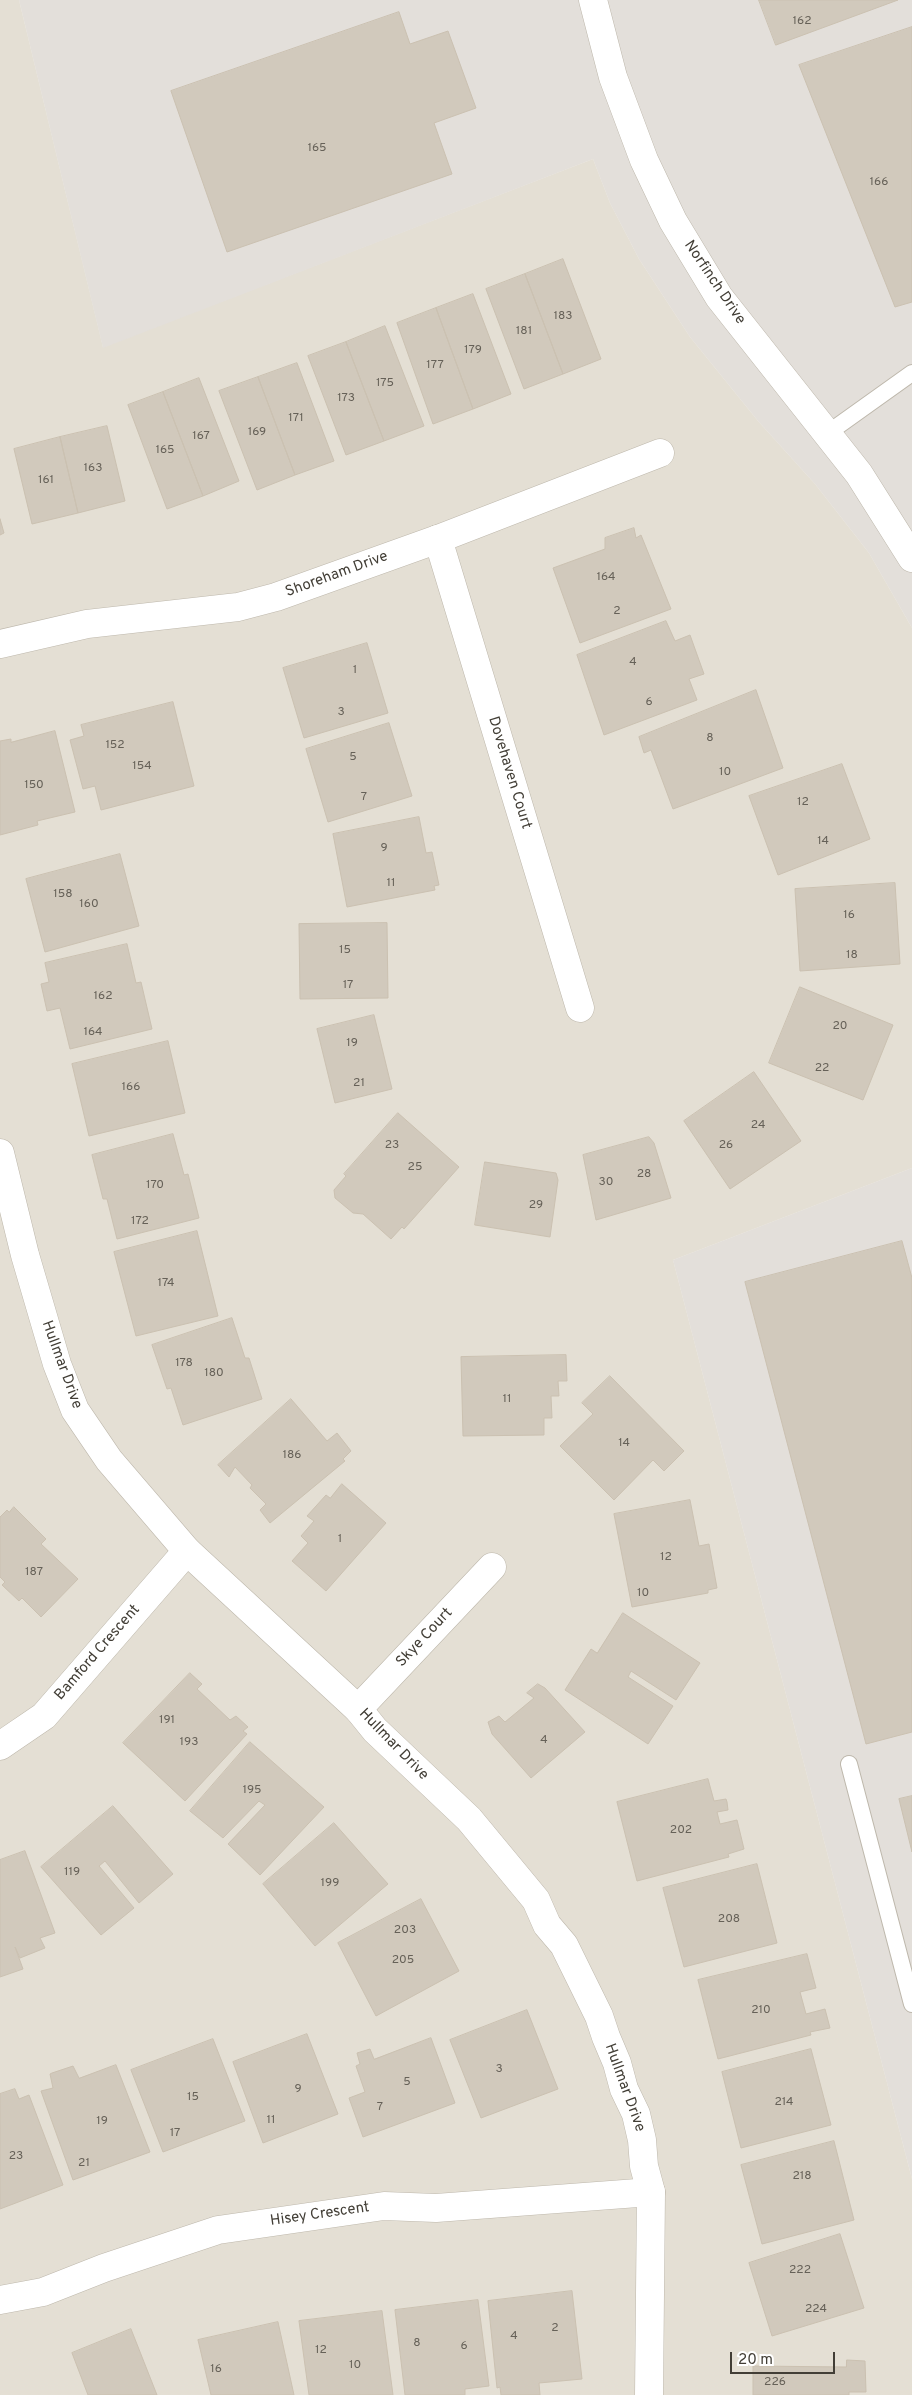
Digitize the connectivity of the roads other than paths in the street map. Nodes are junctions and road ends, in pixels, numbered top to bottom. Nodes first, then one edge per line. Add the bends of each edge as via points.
1 (593, 0) edge
2 (912, 373) edge
3 (828, 433) junction
4 (660, 453) dead end
5 (438, 539) junction
6 (912, 558) edge
7 (0, 644) edge
8 (580, 1008) dead end
9 (0, 1152) edge
10 (187, 1550) junction
11 (492, 1566) dead end
12 (358, 1709) junction
13 (0, 1746) edge
14 (849, 1764) dead end
15 (912, 2004) edge
16 (650, 2192) junction
17 (0, 2300) edge
18 (649, 2395) edge

1 - 3 street, Norfinch Drive via 613,77 644,160 673,221 719,297
2 - 3 lane
3 - 6 street, Norfinch Drive via 859,474
4 - 5 street, Shoreham Drive
5 - 7 street, Shoreham Drive via 276,597 238,607 87,624
5 - 8 street, Dovehaven Court
9 - 10 street, Hullmar Drive via 25,1256 57,1364 75,1410 109,1460
10 - 12 street, Hullmar Drive
10 - 13 street, Bamford Crescent via 44,1716
11 - 12 street, Skye Court
12 - 16 street, Hullmar Drive via 375,1730 469,1819 536,1900 547,1925 564,1945 599,2016 636,2114
14 - 15 lane
16 - 17 street, Hisey Crescent via 436,2208 384,2206 218,2230 43,2292
16 - 18 street, Hullmar Drive

